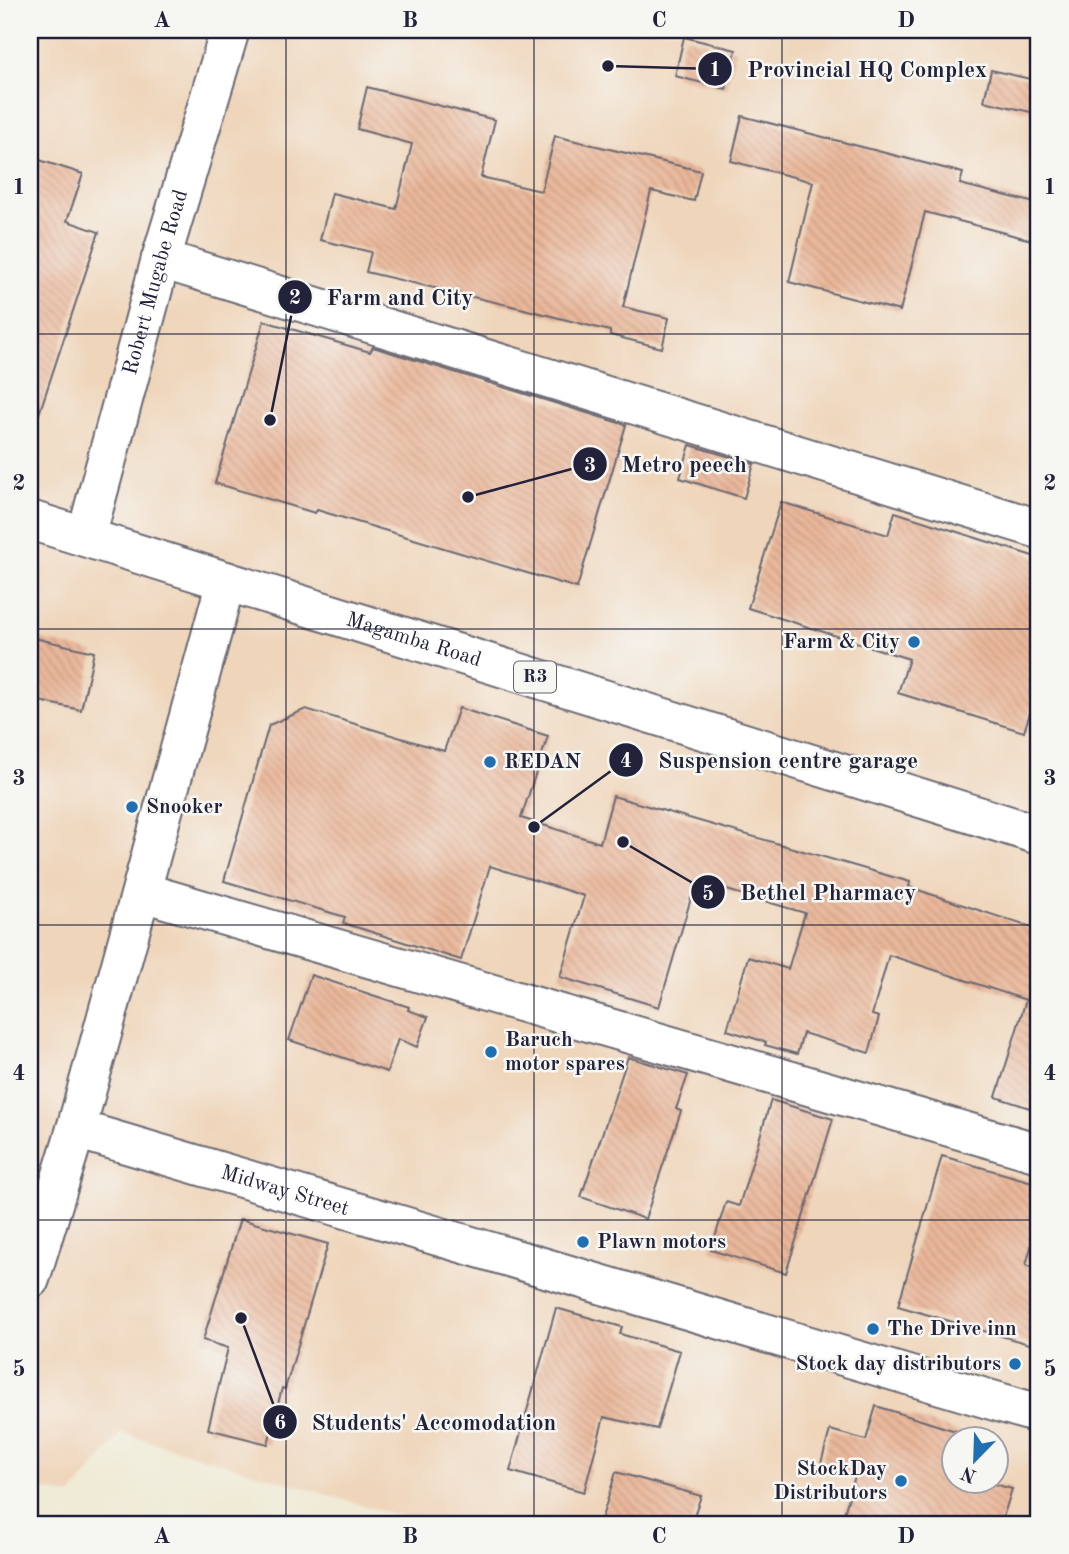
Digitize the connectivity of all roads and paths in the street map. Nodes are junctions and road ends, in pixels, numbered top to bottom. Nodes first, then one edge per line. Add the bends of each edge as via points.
1 (230, 30) edge
2 (161, 259) junction
3 (30, 520) edge
4 (1039, 529) edge
5 (86, 537) junction
6 (226, 581) junction
7 (1039, 835) edge
8 (142, 892) junction
9 (76, 1129) junction
10 (1039, 1153) edge
11 (30, 1279) edge
12 (1039, 1413) edge

1 - 2 main road, Robert Mugabe Road
2 - 4 main road
2 - 5 main road, Robert Mugabe Road
3 - 5 main road, Magamba Road / R3
5 - 6 main road, Magamba Road / R3
6 - 7 main road, Magamba Road / R3
6 - 8 main road
8 - 9 main road
8 - 10 main road
9 - 11 main road
9 - 12 main road, Midway Street

